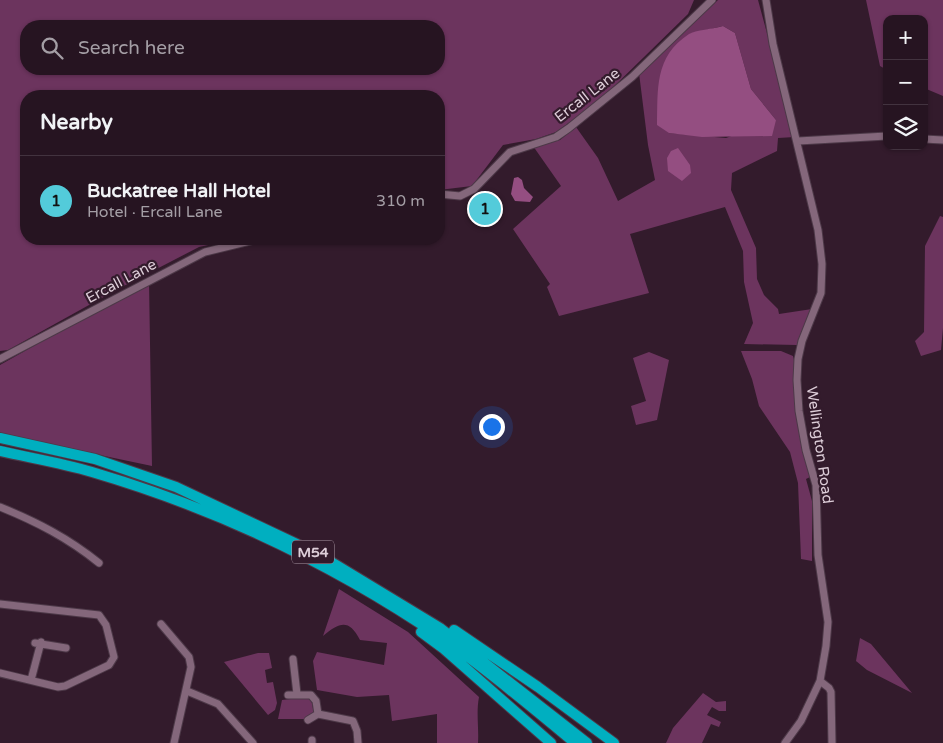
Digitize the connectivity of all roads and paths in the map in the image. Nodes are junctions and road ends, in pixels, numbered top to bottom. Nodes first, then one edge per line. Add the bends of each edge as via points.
1 (712, 0) edge
2 (766, 0) edge
3 (883, 136) edge
4 (928, 139) edge
5 (943, 140) edge
6 (798, 141) junction
7 (445, 195) edge
8 (234, 245) edge
9 (0, 359) edge
10 (0, 438) edge
11 (0, 451) edge
12 (0, 507) edge
13 (299, 553) junction
14 (99, 563) dead end
15 (400, 602) junction
16 (0, 604) edge
17 (160, 624) dead end
18 (66, 648) dead end
19 (291, 663) dead end
20 (0, 672) edge
21 (31, 680) junction
22 (820, 681) junction
23 (187, 690) junction
24 (297, 694) junction
25 (288, 695) dead end
26 (318, 714) junction
27 (308, 720) dead end
28 (250, 742) edge
29 (174, 743) edge
30 (358, 743) edge
31 (552, 743) edge
32 (575, 743) edge
33 (588, 743) edge
34 (614, 743) edge
35 (785, 743) edge
36 (832, 743) edge

1 - 7 street, Ercall Lane via 632,77 569,128 556,136 510,152 474,188 460,196
2 - 6 street, Wellington Road via 773,44
3 - 6 street
4 - 5 street
6 - 22 street, Wellington Road via 818,230 822,264 821,293 802,341 797,380 799,411 816,486 818,555 828,622
8 - 9 street, Ercall Lane via 205,252
10 - 15 highway, M54 via 95,459 176,487 318,554
11 - 13 highway, M54 via 90,471 173,498
12 - 14 street via 49,528
13 - 31 highway, M54 via 438,645
13 - 32 highway, M54 via 366,590 446,641
15 - 33 highway, M54 via 459,641
15 - 34 highway, M54 via 435,618 490,652
16 - 21 street via 95,614 106,625 114,657 109,665 65,686
17 - 23 street via 192,667
18 - 21 street via 38,642
19 - 24 street via 296,674
20 - 21 street
22 - 35 street, Wellington Road via 801,721
22 - 36 street via 831,692
23 - 28 street via 218,704
23 - 29 street
24 - 25 street
24 - 26 street via 313,697
26 - 27 street
26 - 30 street via 353,721

